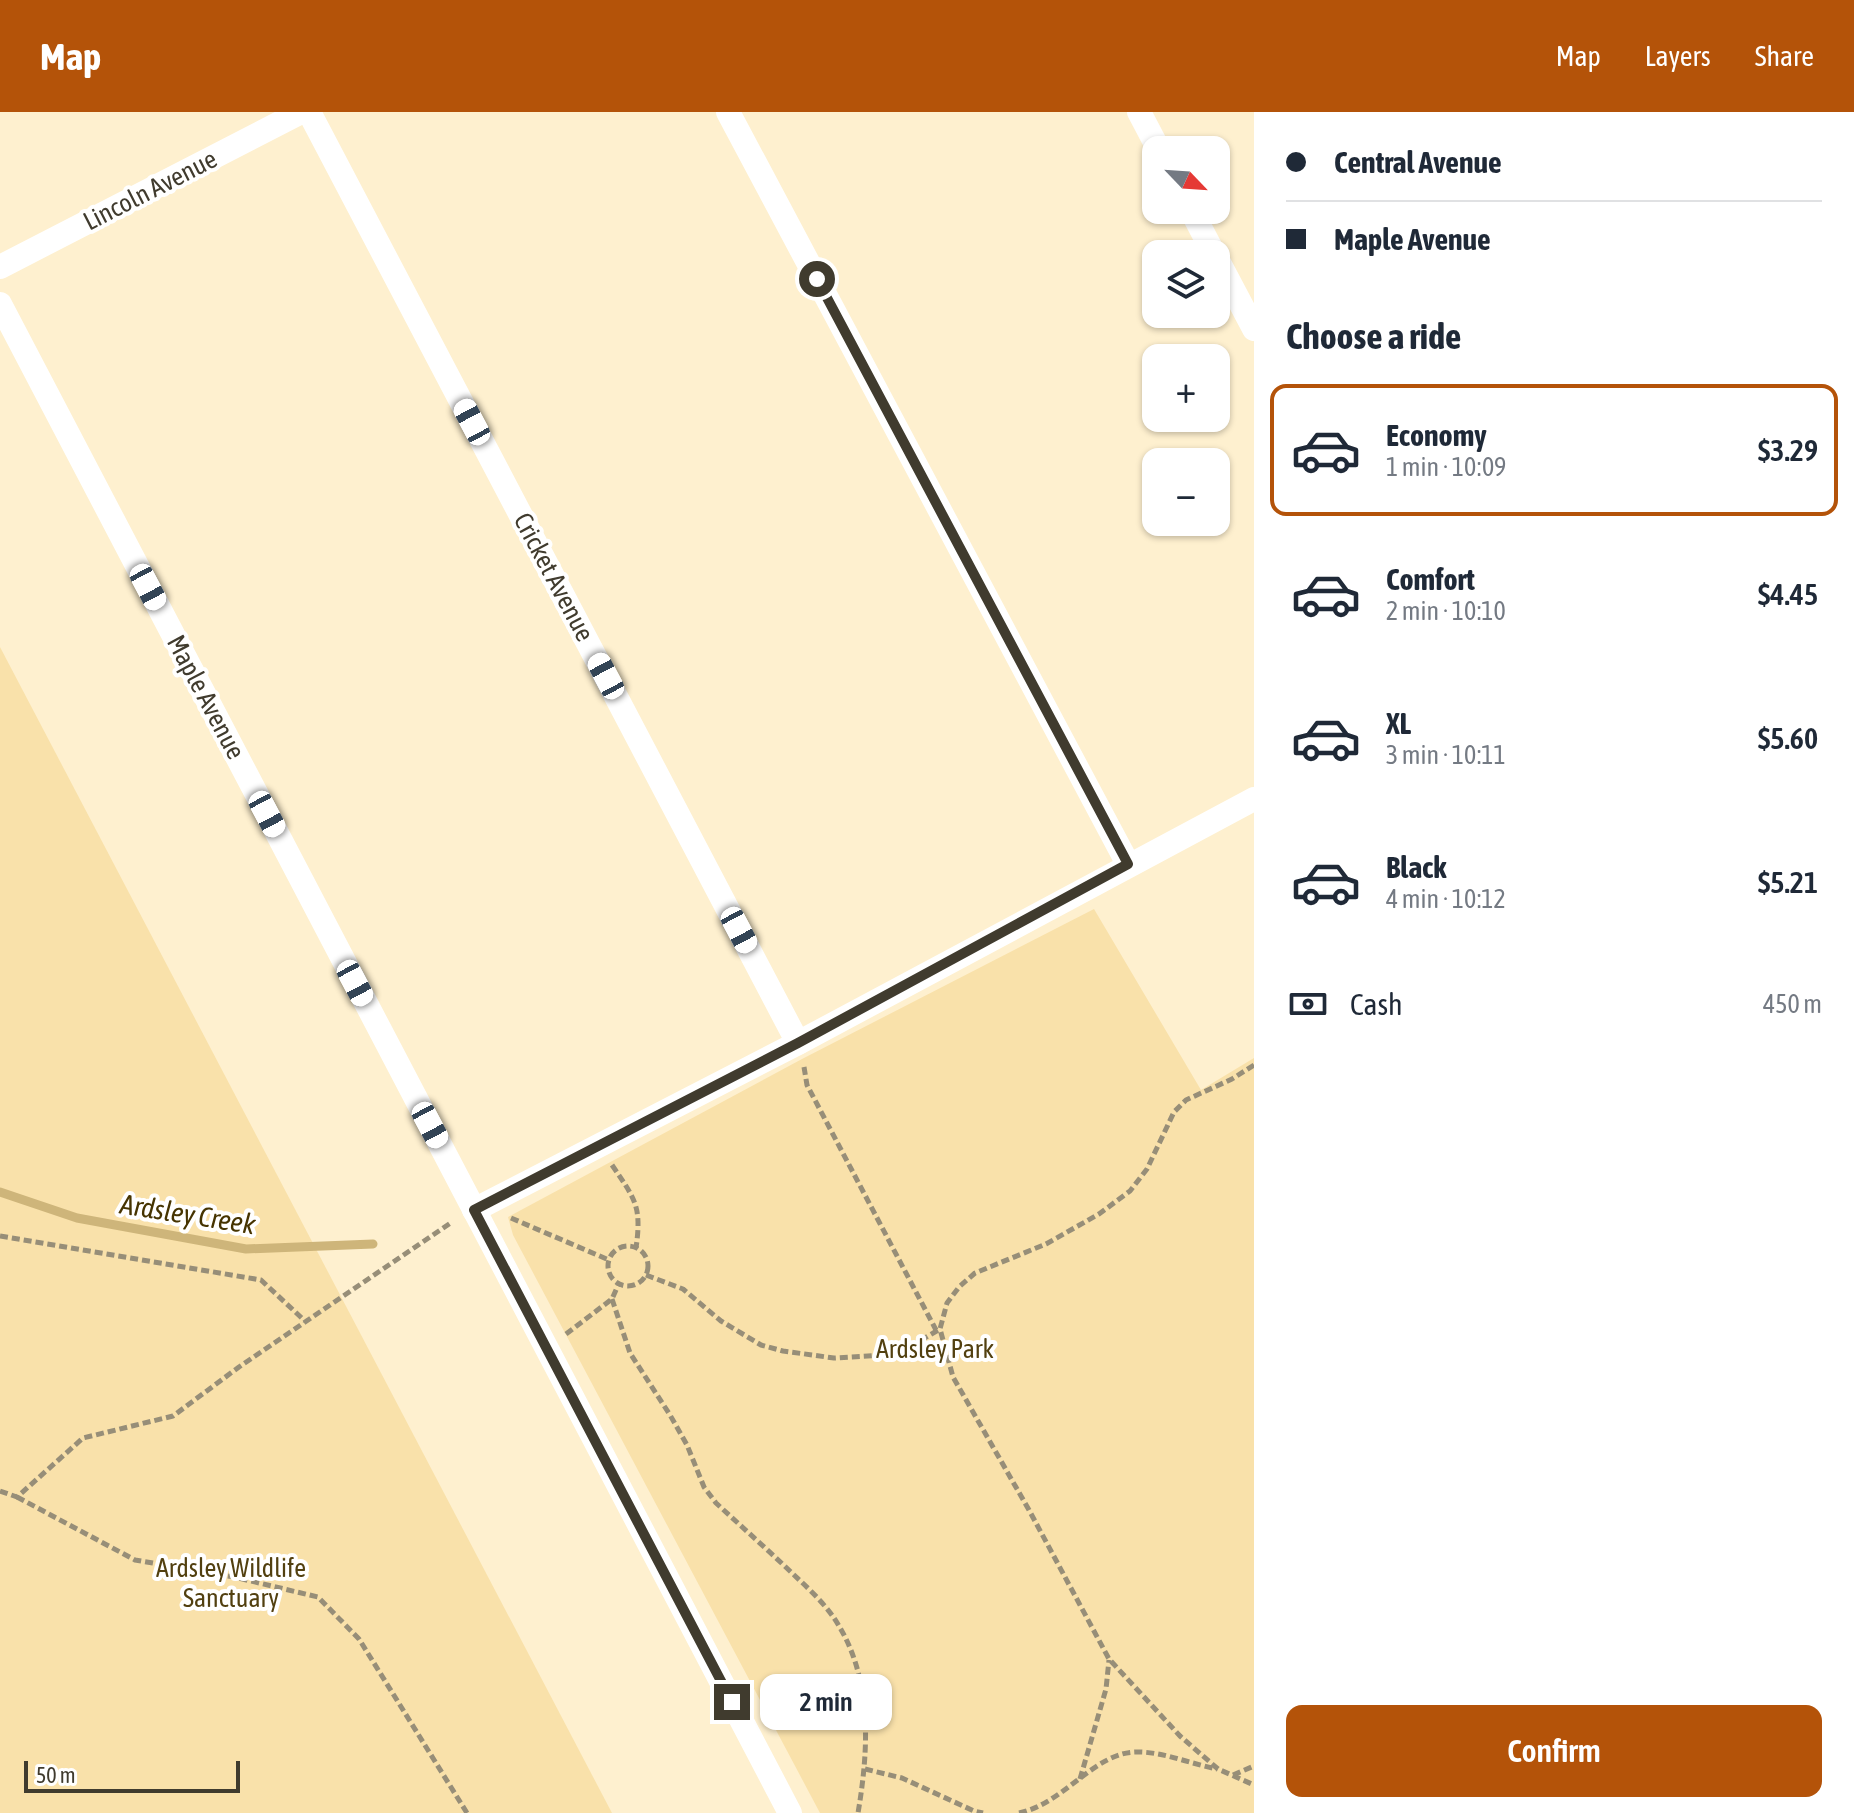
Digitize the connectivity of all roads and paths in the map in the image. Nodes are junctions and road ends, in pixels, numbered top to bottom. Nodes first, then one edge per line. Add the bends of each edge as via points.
1 (301, 112) edge
2 (309, 112) edge
3 (728, 112) edge
4 (1139, 112) edge
5 (1152, 136) edge
6 (0, 267) edge
7 (1230, 284) edge
8 (0, 304) edge
9 (1254, 329) edge
10 (1254, 799) edge
11 (1128, 864) junction
12 (800, 1051) junction
13 (1254, 1065) edge
14 (610, 1162) dead end
15 (474, 1210) junction
16 (508, 1218) dead end
17 (0, 1236) edge
18 (636, 1248) junction
19 (609, 1260) junction
20 (646, 1275) junction
21 (619, 1283) junction
22 (612, 1299) junction
23 (305, 1321) junction
24 (938, 1330) junction
25 (565, 1334) dead end
26 (0, 1491) edge
27 (17, 1497) junction
28 (1109, 1659) junction
29 (1254, 1766) edge
30 (865, 1769) junction
31 (1218, 1769) junction
32 (1232, 1775) junction
33 (1080, 1779) junction
34 (1254, 1785) edge
35 (467, 1813) edge
36 (790, 1813) edge
37 (858, 1813) edge
38 (983, 1813) edge
39 (1019, 1813) edge

1 - 6 street, Lincoln Avenue
2 - 12 street, Cricket Avenue
3 - 11 street
4 - 5 street
7 - 9 street
8 - 15 street, Maple Avenue
10 - 11 street
11 - 12 street
12 - 15 street
12 - 24 path via 807,1085
13 - 24 path via 1186,1100 1174,1112 1147,1169 1120,1199 1046,1244 975,1273 947,1303
14 - 18 path via 635,1199 640,1221
15 - 23 path
15 - 36 street, Maple Avenue
16 - 19 path
17 - 23 path via 261,1280
18 - 19 path via 623,1247
18 - 20 path via 646,1256
19 - 21 path via 610,1273
20 - 21 path via 631,1285
20 - 24 path via 683,1289 721,1321 761,1345 783,1351 834,1358 884,1355
21 - 22 path
22 - 25 path
22 - 30 path via 630,1353 681,1435 704,1487 834,1618 859,1672
23 - 27 path via 173,1416 83,1438
24 - 28 path via 953,1377
26 - 27 path
27 - 35 path via 135,1560 318,1597 359,1639
28 - 31 path
28 - 33 path via 1106,1689
29 - 32 path
30 - 37 path
30 - 38 path via 902,1778
31 - 32 path
31 - 33 path via 1138,1752 1118,1754
32 - 34 path
33 - 39 path via 1059,1796

